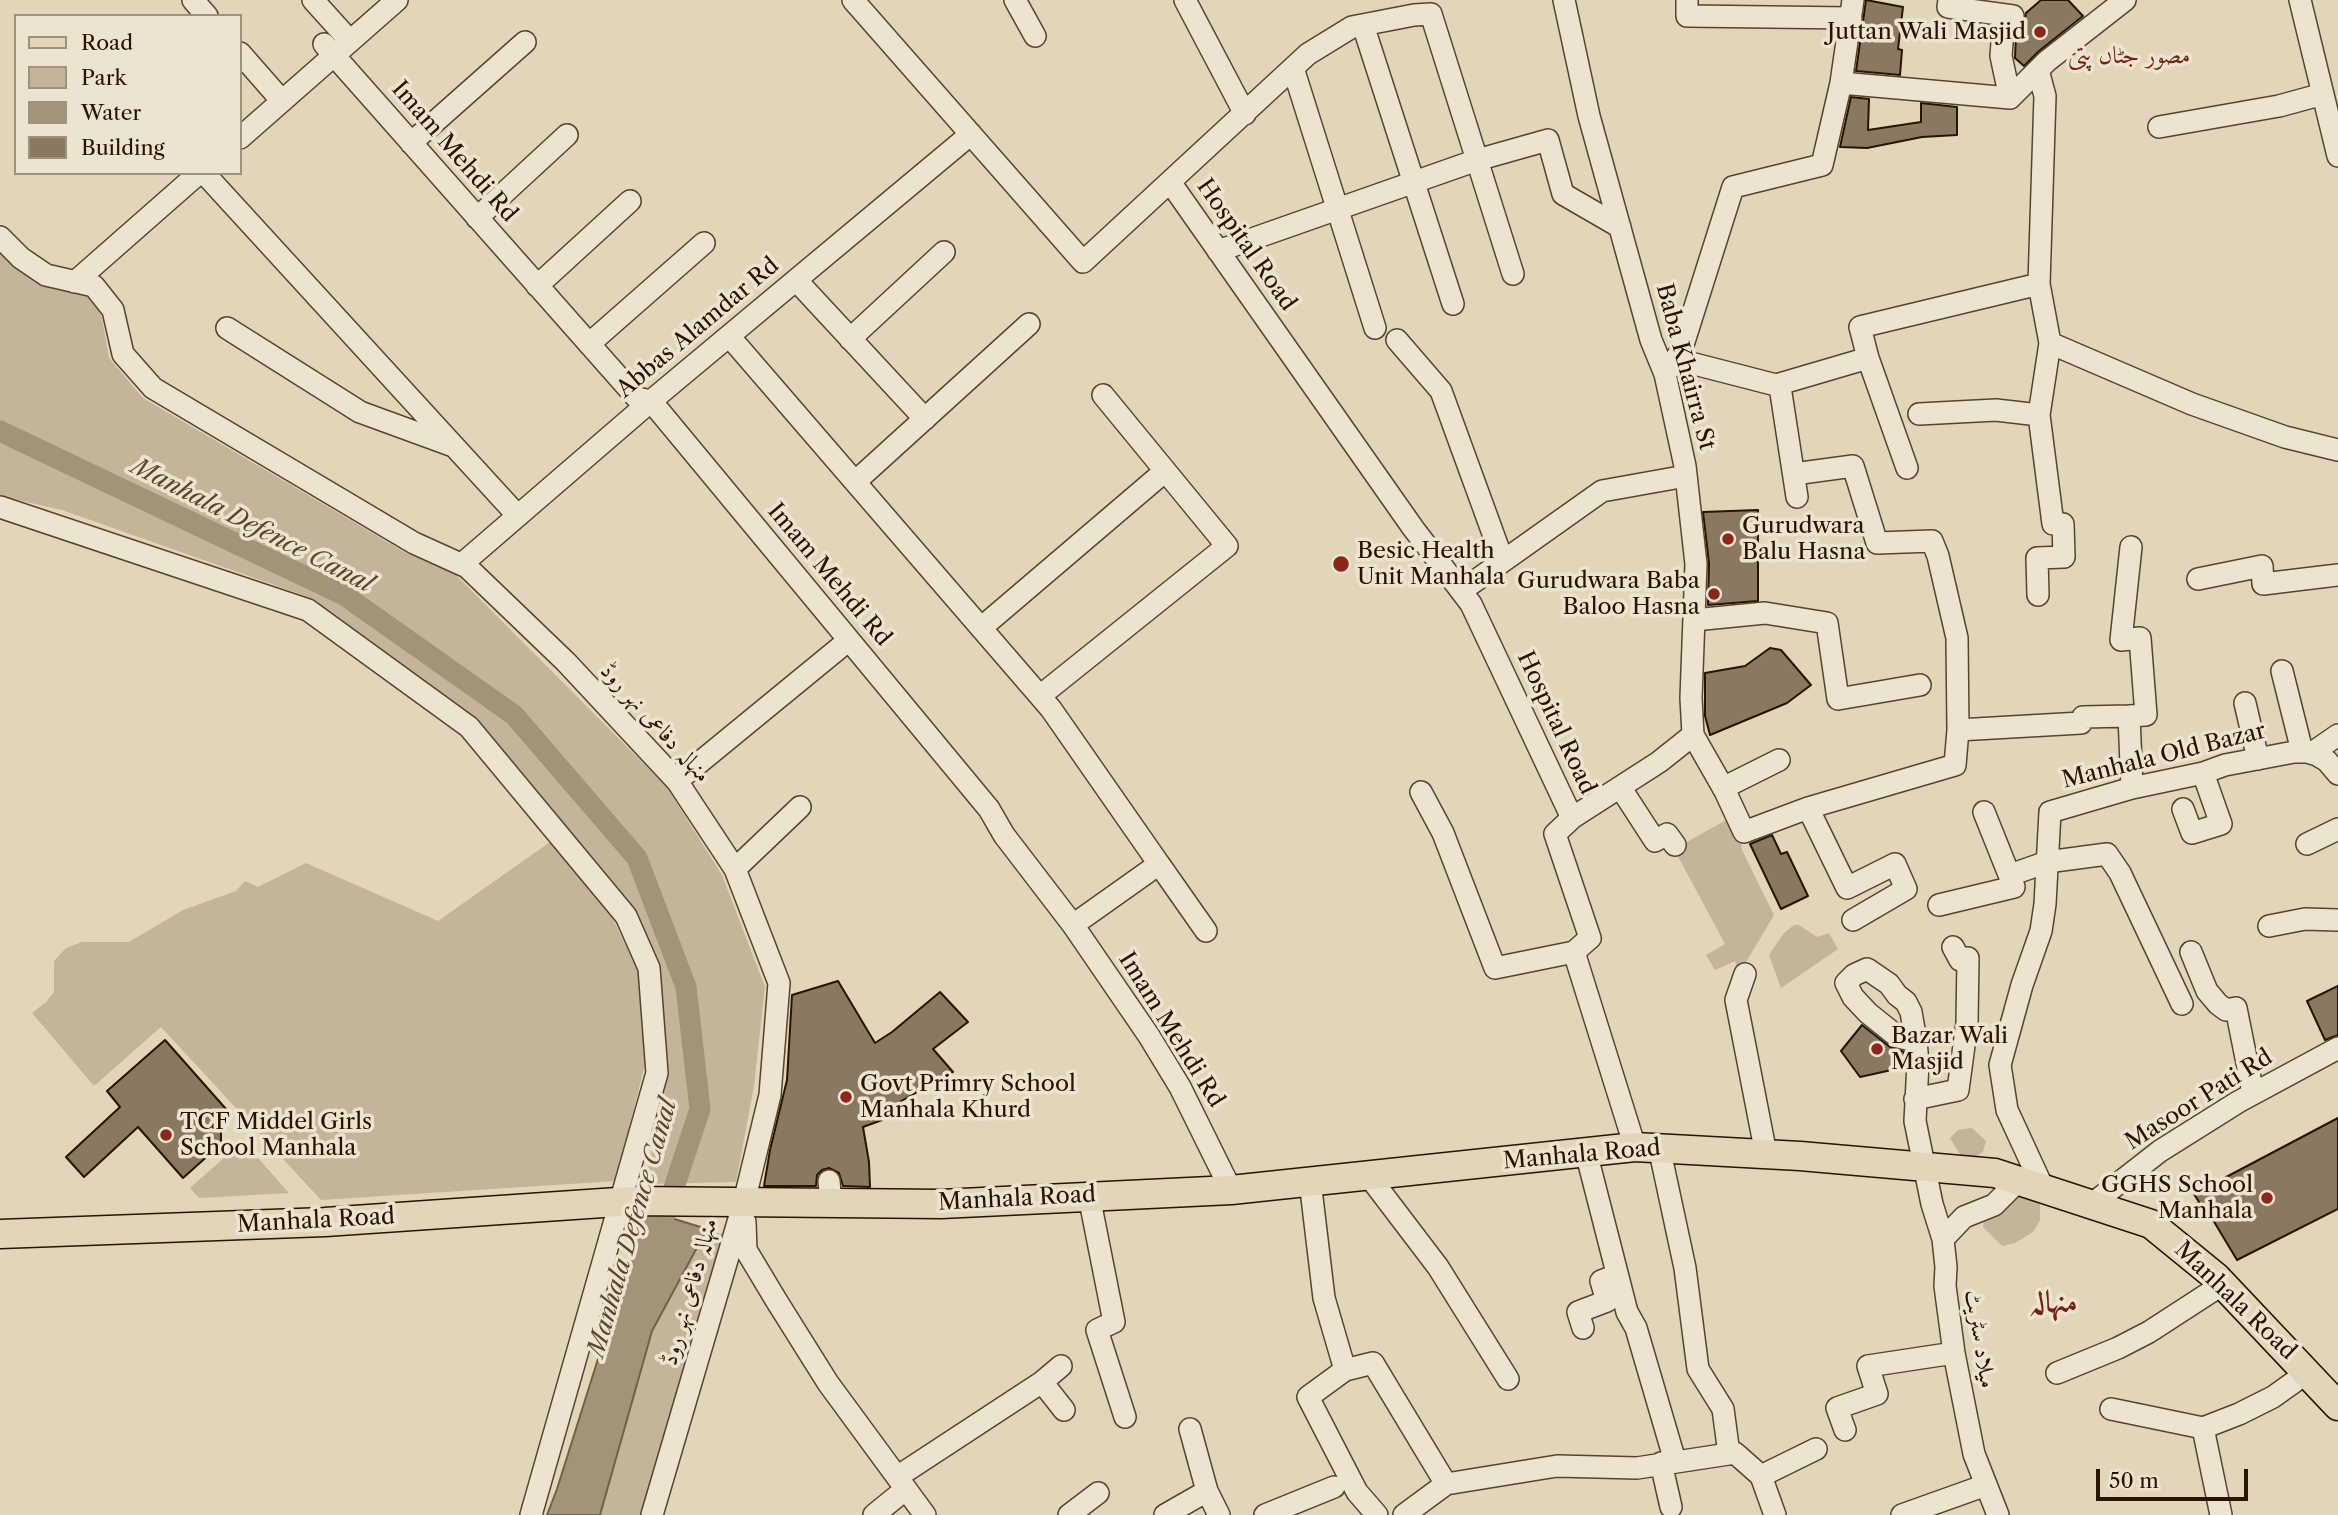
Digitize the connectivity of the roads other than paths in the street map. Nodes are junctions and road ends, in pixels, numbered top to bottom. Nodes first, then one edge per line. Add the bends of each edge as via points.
1 (193, 0) edge
2 (313, 0) edge
3 (397, 0) edge
4 (853, 0) edge
5 (1015, 0) edge
6 (1185, 0) edge
7 (1564, 0) edge
8 (1686, 0) edge
9 (1949, 0) edge
10 (2125, 0) edge
11 (2300, 0) edge
12 (1852, 9) edge
13 (205, 14) edge
14 (1363, 25) junction
15 (1035, 36) dead end
16 (350, 41) junction
17 (524, 42) dead end
18 (329, 50) junction
19 (242, 55) edge
20 (1293, 68) junction
21 (2038, 70) junction
22 (1841, 83) junction
23 (2323, 94) junction
24 (2010, 98) junction
25 (282, 100) junction
26 (1245, 114) junction
27 (2159, 127) dead end
28 (971, 134) junction
29 (567, 135) dead end
30 (242, 136) edge
31 (411, 143) junction
32 (2338, 156) edge
33 (1477, 160) junction
34 (199, 175) edge
35 (203, 175) edge
36 (1170, 182) junction
37 (1414, 182) junction
38 (631, 201) dead end
39 (1338, 209) junction
40 (477, 218) junction
41 (1620, 227) junction
42 (0, 237) edge
43 (704, 243) dead end
44 (1218, 251) junction
45 (944, 252) dead end
46 (1513, 274) dead end
47 (796, 280) junction
48 (75, 282) junction
49 (2039, 284) junction
50 (537, 286) junction
51 (1453, 304) dead end
52 (1029, 324) dead end
53 (226, 328) dead end
54 (1375, 328) dead end
55 (729, 336) junction
56 (850, 339) junction
57 (1397, 340) dead end
58 (2050, 343) junction
59 (589, 344) junction
60 (1868, 358) junction
61 (1670, 367) junction
62 (1781, 393) dead end
63 (1102, 394) dead end
64 (651, 401) junction
65 (1919, 414) dead end
66 (2039, 415) junction
67 (925, 419) junction
68 (455, 447) junction
69 (2338, 450) edge
70 (1907, 468) dead end
71 (1164, 471) junction
72 (1794, 474) junction
73 (1686, 476) junction
74 (855, 482) junction
75 (1797, 497) dead end
76 (0, 507) edge
77 (518, 516) junction
78 (2131, 547) dead end
79 (1503, 561) junction
80 (462, 565) junction
81 (2338, 575) edge
82 (2198, 579) dead end
83 (1461, 591) junction
84 (2038, 595) dead end
85 (1694, 620) junction
86 (981, 628) junction
87 (849, 639) junction
88 (2282, 671) dead end
89 (1920, 685) dead end
90 (1040, 696) junction
91 (2245, 703) dead end
92 (2129, 716) junction
93 (1958, 730) junction
94 (1693, 735) junction
95 (2338, 735) edge
96 (2307, 752) junction
97 (2258, 759) junction
98 (1779, 760) dead end
99 (2203, 773) junction
100 (2338, 774) edge
101 (677, 780) junction
102 (1620, 787) junction
103 (1723, 788) junction
104 (2132, 788) junction
105 (1421, 792) dead end
106 (800, 807) dead end
107 (1808, 808) junction
108 (2183, 809) dead end
109 (1984, 812) dead end
110 (1572, 818) junction
111 (2338, 830) edge
112 (2307, 844) dead end
113 (1675, 845) dead end
114 (2047, 862) junction
115 (1159, 864) junction
116 (735, 869) junction
117 (2010, 876) junction
118 (1939, 905) dead end
119 (1853, 920) dead end
120 (2338, 920) edge
121 (1073, 925) junction
122 (2269, 926) dead end
123 (1206, 930) dead end
124 (1953, 947) dead end
125 (1574, 952) junction
126 (2191, 952) dead end
127 (1745, 974) dead end
128 (2182, 1004) dead end
129 (1916, 1041) dead end
130 (2338, 1048) edge
131 (2253, 1093) junction
132 (1915, 1099) junction
133 (1647, 1147) junction
134 (1586, 1152) junction
135 (1766, 1154) junction
136 (1926, 1167) junction
137 (1368, 1175) junction
138 (1310, 1181) junction
139 (2031, 1184) junction
140 (1231, 1190) junction
141 (1089, 1196) junction
142 (627, 1201) junction
143 (734, 1201) junction
144 (2092, 1204) junction
145 (0, 1234) edge
146 (1943, 1239) junction
147 (1617, 1275) junction
148 (2222, 1284) junction
149 (1583, 1328) dead end
150 (1954, 1353) junction
151 (1061, 1366) dead end
152 (1345, 1370) junction
153 (2308, 1372) junction
154 (2057, 1373) dead end
155 (1508, 1379) dead end
156 (1042, 1382) junction
157 (2338, 1406) edge
158 (2111, 1409) dead end
159 (1064, 1410) dead end
160 (1125, 1417) dead end
161 (2203, 1428) junction
162 (1190, 1429) dead end
163 (1845, 1430) dead end
164 (1816, 1449) dead end
165 (1730, 1454) junction
166 (1668, 1462) junction
167 (1761, 1476) junction
168 (902, 1483) junction
169 (1447, 1485) junction
170 (1986, 1485) junction
171 (1335, 1487) dead end
172 (1207, 1491) junction
173 (1098, 1493) dead end
174 (1671, 1507) dead end
175 (531, 1515) edge
176 (652, 1515) edge
177 (874, 1515) edge
178 (925, 1515) edge
179 (1069, 1515) edge
180 (1165, 1515) edge
181 (1219, 1515) edge
182 (1265, 1515) edge
183 (1377, 1515) edge
184 (1404, 1515) edge
185 (1775, 1515) edge
186 (1902, 1515) edge
187 (1998, 1515) edge
188 (2221, 1515) edge

1 - 13 street
2 - 16 street
3 - 16 street
4 - 28 street
5 - 15 street
6 - 26 street
7 - 41 street, Baba Khairra St via 1589,116
8 - 12 street via 1688,16
9 - 24 street via 1948,7 2013,16 2003,30 2001,56
10 - 21 street
11 - 23 street
12 - 22 street
14 - 20 street via 1308,54
14 - 33 street via 1431,14
14 - 37 street
16 - 18 street
17 - 31 street
18 - 25 street
18 - 31 street, Imam Mehdi Rd
19 - 25 street
20 - 26 street
20 - 39 street
21 - 24 street
21 - 49 street via 2045,96
22 - 24 street
22 - 61 street via 1822,165 1733,187 1681,351
23 - 27 street
23 - 32 street
25 - 30 street
26 - 36 street
28 - 36 street via 1083,262
28 - 47 street, Abbas Alamdar Rd
29 - 40 street
31 - 40 street, Imam Mehdi Rd
33 - 37 street
33 - 41 street via 1549,140 1563,194
33 - 46 street
34 - 48 street
35 - 68 street
36 - 44 street, Hospital Road
37 - 39 street
37 - 51 street
38 - 50 street
39 - 44 street
39 - 54 street
40 - 50 street, Imam Mehdi Rd
41 - 61 street, Baba Khairra St via 1651,340
42 - 48 street, منہالہ دفاعی نہر روڈ via 46,275
43 - 59 street
44 - 83 street, Hospital Road
45 - 56 street
47 - 55 street, Abbas Alamdar Rd
47 - 56 street
48 - 80 street, منہالہ دفاعی نہر روڈ via 94,286 113,310 123,354 153,388 414,542
49 - 58 street
49 - 60 street via 1860,327
50 - 59 street, Imam Mehdi Rd
52 - 67 street
53 - 68 street via 360,412
55 - 64 street, Abbas Alamdar Rd
55 - 74 street
56 - 67 street
57 - 79 street via 1441,391
58 - 66 street
58 - 69 street via 2192,404 2285,437
59 - 64 street, Imam Mehdi Rd via 637,398
60 - 61 street via 1776,385
60 - 70 street
61 - 73 street, Baba Khairra St
62 - 72 street
63 - 71 street
64 - 77 street, Abbas Alamdar Rd
64 - 87 street, Imam Mehdi Rd
65 - 66 street via 1996,410
66 - 84 street via 2053,524 2063,524 2064,557 2037,558
67 - 74 street
68 - 77 street
71 - 86 street
71 - 90 street via 1227,546
72 - 75 street
72 - 93 street via 1853,466 1877,543 1932,541 1957,638
73 - 79 street via 1602,491
73 - 85 street, Baba Khairra St via 1696,564
74 - 86 street
76 - 142 street via 308,610 469,727 626,916 649,968 657,1073
77 - 80 street, Abbas Alamdar Rd
78 - 92 street via 2121,640 2140,638 2146,715
79 - 83 street
80 - 101 street, منہالہ دفاعی نہر روڈ via 566,662
81 - 82 street via 2263,584 2262,566
83 - 110 street, Hospital Road
85 - 89 street via 1765,613 1827,623 1838,699
85 - 94 street, Baba Khairra St
86 - 90 street
87 - 101 street
87 - 121 street, Imam Mehdi Rd via 989,809
88 - 96 street
90 - 115 street
91 - 97 street
92 - 93 street
92 - 104 street
93 - 107 street via 1955,765
94 - 102 street
94 - 103 street
95 - 96 street
96 - 97 street, Manhala Old Bazar
96 - 100 street via 2327,761
97 - 99 street, Manhala Old Bazar
98 - 103 street
99 - 104 street, Manhala Old Bazar
99 - 108 street via 2221,824 2192,833
101 - 116 street, منہالہ دفاعی نہر روڈ
102 - 110 street
102 - 113 street via 1655,841 1667,834
103 - 107 street via 1744,832
104 - 114 street, Manhala Old Bazar via 2050,812
105 - 125 street via 1444,833 1495,968
106 - 116 street
107 - 119 street via 1847,888 1895,864 1906,890
109 - 117 street
110 - 125 street, Hospital Road via 1555,834 1590,939
111 - 112 street
114 - 117 street
114 - 128 street via 2106,854 2120,873
114 - 139 street, Manhala Old Bazar via 2041,931 2000,1065 2007,1110
115 - 121 street
115 - 123 street
116 - 143 street, منہالہ دفاعی نہر روڈ via 779,983 770,1095
117 - 118 street via 2014,887
120 - 122 street via 2305,919
121 - 140 street, Imam Mehdi Rd via 1180,1087
124 - 132 street via 1960,960 1968,958 1968,1023 1958,1090
125 - 133 street
126 - 131 street via 2207,991 2226,1010 2236,1008
127 - 135 street via 1736,1000
129 - 132 street, میلاد سٹریٹ
130 - 131 street, Masoor Pati Rd
131 - 144 street, Masoor Pati Rd via 2160,1152
132 - 136 street, میلاد سٹریٹ via 1915,1121
133 - 134 main road, Manhala Road
133 - 135 main road, Manhala Road
133 - 165 street via 1685,1268 1698,1369 1723,1409
134 - 137 main road, Manhala Road
134 - 147 street
135 - 136 main road, Manhala Road
136 - 139 main road, Manhala Road via 1995,1173
136 - 146 street, میلاد سٹریٹ
137 - 138 main road, Manhala Road
137 - 155 street via 1438,1267
138 - 140 main road, Manhala Road
138 - 152 street via 1324,1298
139 - 144 main road, Manhala Road
139 - 146 street via 1964,1217
140 - 141 main road, Manhala Road
141 - 143 main road, Manhala Road via 941,1204 830,1192
141 - 160 street via 1114,1322 1097,1330
142 - 143 main road, Manhala Road
142 - 145 main road, Manhala Road via 325,1222
142 - 175 street
143 - 168 street via 746,1250 828,1383
143 - 176 street, منہالہ دفاعی نہر روڈ
144 - 148 main road, Manhala Road via 2151,1223
146 - 150 street, میلاد سٹریٹ
147 - 149 street via 1601,1281 1607,1301 1578,1312
147 - 166 street via 1636,1328
148 - 153 main road, Manhala Road
148 - 154 street via 2149,1332
150 - 163 street via 1868,1366 1877,1394 1838,1408
150 - 170 street, میلاد سٹریٹ via 1974,1454
151 - 156 street
152 - 169 street via 1373,1363
152 - 183 street via 1308,1397 1357,1493
153 - 157 main road, Manhala Road
153 - 161 street via 2273,1397
156 - 159 street
156 - 168 street
158 - 161 street
161 - 188 street
162 - 172 street
164 - 167 street
165 - 166 street
165 - 167 street via 1735,1453
166 - 169 street via 1637,1468 1557,1466
166 - 174 street
167 - 185 street
168 - 177 street
168 - 178 street
169 - 184 street
170 - 186 street
170 - 187 street, میلاد سٹریٹ
171 - 182 street
172 - 180 street
172 - 181 street
173 - 179 street

